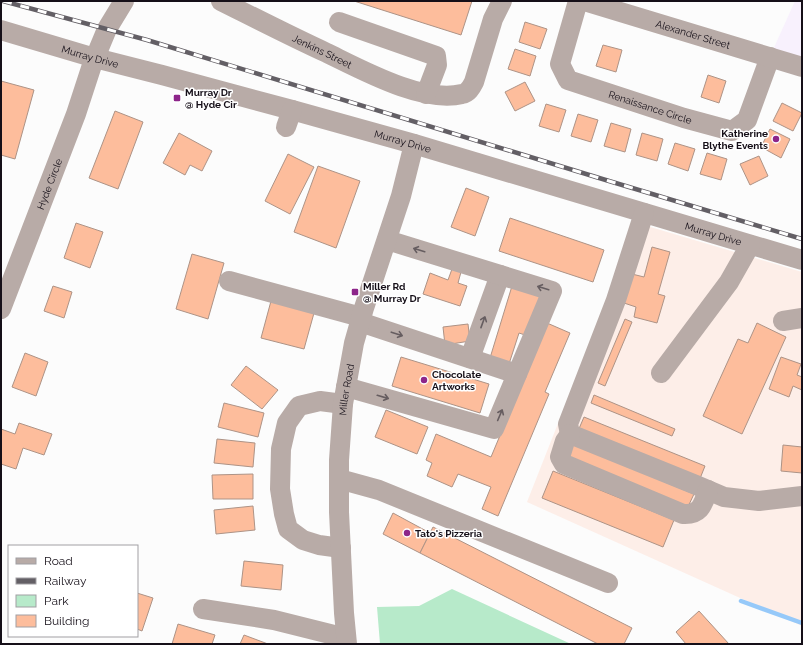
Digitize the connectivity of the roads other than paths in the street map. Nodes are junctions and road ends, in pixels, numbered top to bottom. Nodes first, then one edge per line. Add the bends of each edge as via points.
1 (124, 1) edge
2 (221, 1) edge
3 (502, 1) edge
4 (578, 1) edge
5 (584, 1) edge
6 (339, 22) dead end
7 (1, 30) edge
8 (770, 57) junction
9 (95, 58) junction
10 (802, 67) edge
11 (426, 94) junction
12 (414, 144) junction
13 (644, 213) junction
14 (387, 240) junction
15 (750, 245) junction
16 (802, 260) edge
17 (500, 275) junction
18 (229, 280) dead end
19 (1, 309) edge
20 (361, 319) junction
21 (470, 358) junction
22 (662, 373) dead end
23 (517, 374) junction
24 (344, 395) junction
25 (570, 434) junction
26 (339, 478) junction
27 (708, 490) junction
28 (802, 496) edge
29 (341, 548) junction
30 (608, 583) dead end
31 (203, 609) dead end
32 (347, 641) edge

1 - 9 street via 107,29
2 - 11 street, Jenkins Street via 385,81
3 - 11 street via 469,91 448,96
4 - 8 street, Renaissance Circle via 560,64 568,80 684,118 732,131 747,120
5 - 8 street, Alexander Street
6 - 11 street via 436,56 437,65
7 - 9 street, Murray Drive
8 - 10 street, Alexander Street
9 - 12 street, Murray Drive via 162,75 289,119
9 - 19 street, Hyde Circle
12 - 13 street, Murray Drive
12 - 14 street, Miller Road
13 - 15 street, Murray Drive
13 - 25 street via 616,300 568,424
17 -> 14 street
14 - 20 street, Miller Road
15 - 16 street, Murray Drive
15 - 22 street via 729,282
21 -> 17 street
23 -> 17 street via 552,291
18 - 20 street
20 -> 21 street
20 - 24 street, Miller Road
21 - 23 street
24 -> 23 street via 494,429
24 - 26 street, Miller Road via 338,460
24 - 29 street via 299,406 287,422 281,449 280,489 288,529 303,540
25 - 27 street
25 - 27 street via 560,457 564,464 683,514 697,512
26 - 29 street, Miller Road
26 - 30 street via 379,490
27 - 28 street via 724,497 759,501
29 - 32 street, Miller Road
31 - 32 street via 274,620

